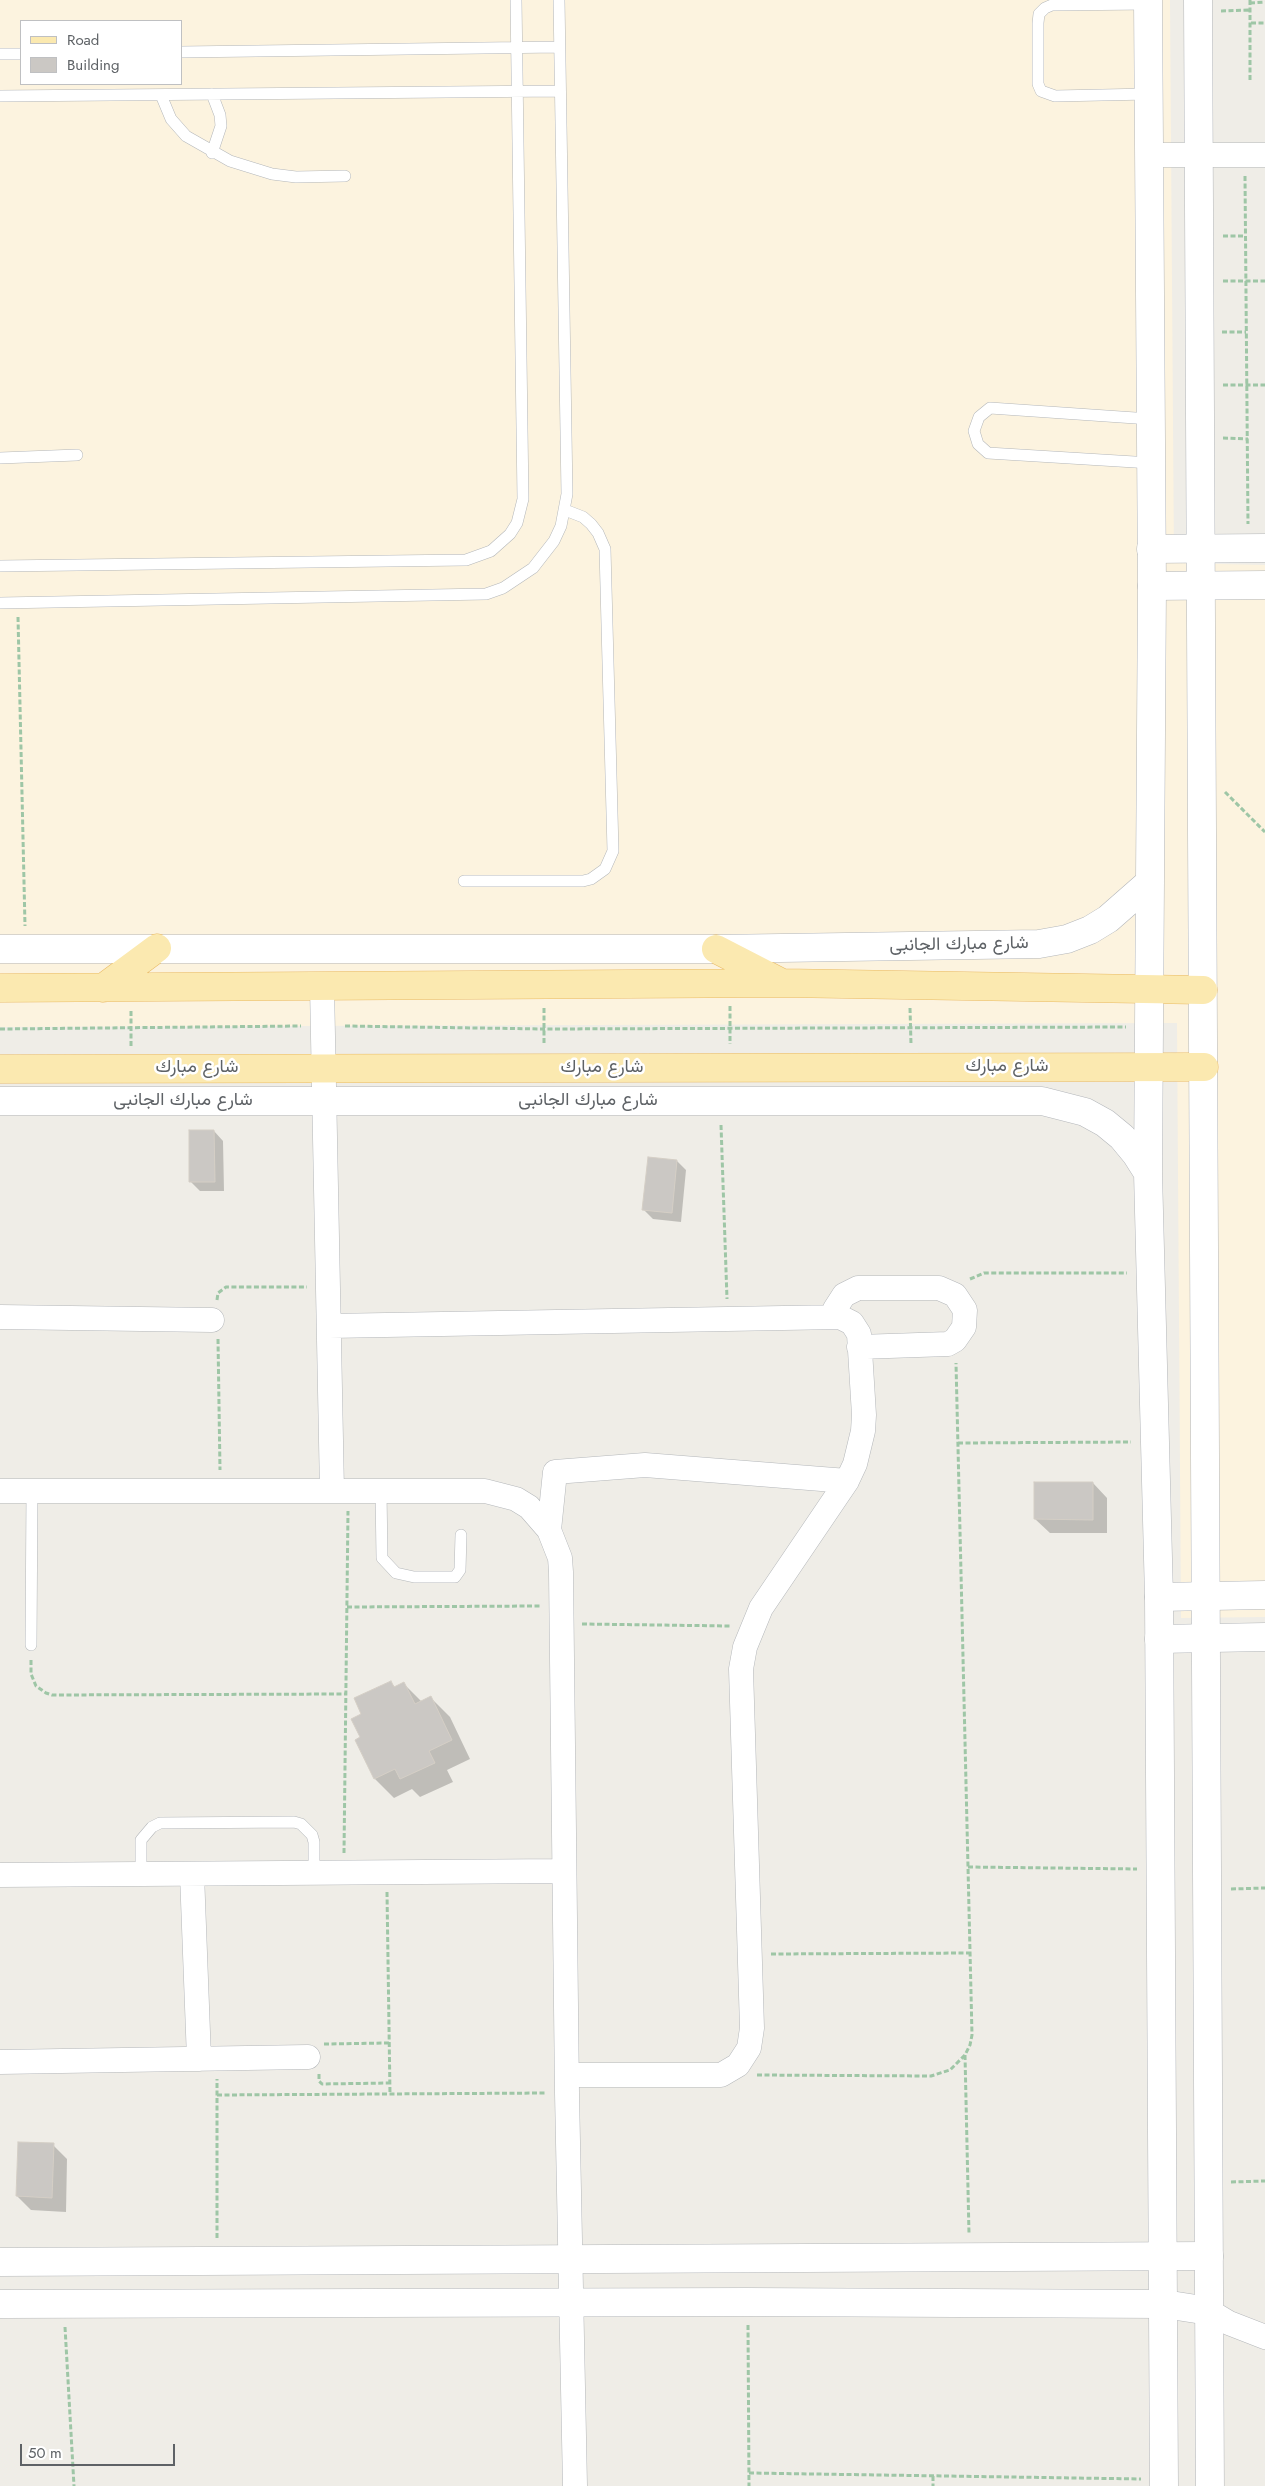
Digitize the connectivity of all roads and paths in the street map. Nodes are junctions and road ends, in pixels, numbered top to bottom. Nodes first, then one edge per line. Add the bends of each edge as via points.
1 (516, 0) edge
2 (558, 0) edge
3 (1250, 1) edge
4 (1148, 2) edge
5 (1265, 2) edge
6 (1198, 6) edge
7 (1250, 10) junction
8 (1250, 23) junction
9 (1265, 23) edge
10 (559, 47) junction
11 (517, 48) junction
12 (182, 52) edge
13 (0, 54) edge
14 (20, 54) edge
15 (1250, 81) dead end
16 (560, 91) junction
17 (517, 92) junction
18 (212, 94) junction
19 (1148, 94) junction
20 (161, 95) junction
21 (0, 96) edge
22 (212, 153) junction
23 (1149, 155) junction
24 (1199, 155) junction
25 (1255, 155) edge
26 (345, 176) dead end
27 (1200, 281) junction
28 (1245, 281) junction
29 (1265, 281) edge
30 (1200, 385) junction
31 (1248, 385) junction
32 (1265, 386) edge
33 (1150, 419) junction
34 (77, 455) dead end
35 (0, 458) edge
36 (1151, 463) junction
37 (565, 510) junction
38 (1256, 548) edge
39 (1151, 549) junction
40 (1201, 549) junction
41 (0, 566) edge
42 (1265, 585) edge
43 (1152, 586) junction
44 (1201, 586) junction
45 (0, 603) edge
46 (18, 603) junction
47 (1202, 768) junction
48 (1265, 832) edge
49 (464, 881) dead end
50 (1149, 883) junction
51 (157, 948) junction
52 (13, 949) edge
53 (716, 949) junction
54 (730, 984) junction
55 (783, 984) junction
56 (543, 985) junction
57 (322, 986) junction
58 (909, 986) junction
59 (131, 987) junction
60 (0, 988) edge
61 (103, 988) junction
62 (1150, 990) junction
63 (1203, 990) junction
64 (323, 1026) junction
65 (730, 1027) junction
66 (1150, 1027) junction
67 (131, 1028) junction
68 (911, 1028) junction
69 (0, 1029) edge
70 (544, 1029) junction
71 (913, 1067) junction
72 (324, 1068) junction
73 (544, 1068) junction
74 (730, 1068) junction
75 (1149, 1068) junction
76 (1204, 1068) junction
77 (0, 1069) edge
78 (130, 1069) junction
79 (0, 1101) edge
80 (324, 1101) junction
81 (720, 1101) junction
82 (1148, 1173) junction
83 (1150, 1273) junction
84 (328, 1288) junction
85 (955, 1295) junction
86 (0, 1317) edge
87 (215, 1317) junction
88 (833, 1317) junction
89 (728, 1320) junction
90 (329, 1326) junction
91 (955, 1340) junction
92 (859, 1347) junction
93 (1154, 1442) junction
94 (958, 1443) junction
95 (847, 1480) junction
96 (0, 1491) edge
97 (32, 1491) junction
98 (221, 1491) junction
99 (340, 1491) junction
100 (381, 1491) junction
101 (549, 1530) junction
102 (461, 1535) dead end
103 (1265, 1595) edge
104 (1206, 1596) junction
105 (1159, 1597) junction
106 (347, 1607) junction
107 (562, 1615) junction
108 (752, 1626) junction
109 (1265, 1637) edge
110 (1206, 1638) junction
111 (1159, 1639) junction
112 (31, 1645) joint
113 (346, 1694) junction
114 (968, 1867) junction
115 (1160, 1870) junction
116 (564, 1872) junction
117 (314, 1873) junction
118 (344, 1873) junction
119 (387, 1873) junction
120 (142, 1874) junction
121 (192, 1874) junction
122 (0, 1875) edge
123 (1265, 1888) edge
124 (1207, 1889) junction
125 (970, 1953) junction
126 (749, 1954) junction
127 (389, 2043) junction
128 (965, 2055) junction
129 (315, 2058) junction
130 (208, 2059) junction
131 (0, 2062) edge
132 (722, 2075) junction
133 (390, 2083) junction
134 (567, 2084) junction
135 (390, 2094) junction
136 (217, 2095) junction
137 (1265, 2181) edge
138 (1208, 2182) junction
139 (969, 2256) junction
140 (1163, 2256) junction
141 (1209, 2256) junction
142 (570, 2258) junction
143 (217, 2260) junction
144 (0, 2262) edge
145 (571, 2302) junction
146 (747, 2302) junction
147 (0, 2304) edge
148 (64, 2304) junction
149 (1164, 2304) junction
150 (1209, 2311) junction
151 (1265, 2337) edge
152 (749, 2473) junction
153 (933, 2476) junction
154 (1164, 2483) edge
155 (74, 2486) edge
156 (575, 2486) edge
157 (749, 2486) edge
158 (933, 2486) edge
159 (1210, 2486) edge

1 - 11 lane
2 - 10 lane
3 - 5 path
3 - 7 path
4 - 19 main road
4 - 19 lane via 1052,5 1039,14 1038,23 1038,84 1041,91 1055,96
6 - 7 path
6 - 24 main road
7 - 8 path
8 - 9 path
8 - 15 path
10 - 11 lane
10 - 16 lane
11 - 12 lane
11 - 17 lane
13 - 14 lane
16 - 17 lane
16 - 37 lane
17 - 18 lane
17 - 41 lane via 523,498 517,523 502,543 491,551 466,560
18 - 20 lane
18 - 22 lane via 221,126
19 - 23 main road
20 - 21 lane
20 - 22 lane via 178,128
22 - 26 lane via 272,174 304,178
23 - 24 street
23 - 33 main road
24 - 25 street
24 - 27 main road
25 - 28 path
27 - 28 path
27 - 30 main road
28 - 29 path
28 - 31 path
30 - 31 path
30 - 40 main road
31 - 32 path
31 - 38 path
33 - 36 main road
33 - 36 lane via 990,408 979,417 974,431 978,444 988,453
34 - 35 lane
36 - 39 main road
37 - 46 lane via 554,541 534,568 503,588 486,594
37 - 49 lane via 591,524 605,549 613,851 605,869 583,882
38 - 40 main road
39 - 40 main road
39 - 43 main road
40 - 44 main road
42 - 44 main road
43 - 44 main road
43 - 50 main road
44 - 47 main road
45 - 46 lane
46 - 52 path
47 - 48 path
47 - 63 main road
50 - 53 main road, شارع مبارك الجانبى via 1108,919 1090,930 1067,939 1039,944
50 - 62 main road
51 - 52 main road, شارع مبارك الجانبى
51 - 53 main road, شارع مبارك الجانبى
51 - 61 main road
53 - 55 main road
54 - 55 main road
54 - 56 main road
54 - 65 path
55 - 58 main road
56 - 57 main road
56 - 70 path
57 - 59 main road
57 - 64 street
58 - 62 main road
58 - 68 path
59 - 61 main road
59 - 67 path
60 - 61 main road
62 - 63 main road
62 - 66 main road
63 - 76 main road
64 - 67 path
64 - 70 path
64 - 72 street
65 - 68 path
65 - 70 path
65 - 74 path
66 - 68 path
66 - 75 main road
67 - 69 path
67 - 78 path
68 - 71 path
70 - 73 path
71 - 74 main road, شارع مبارك
71 - 75 main road, شارع مبارك
72 - 73 main road, شارع مبارك
72 - 78 main road, شارع مبارك
72 - 80 street
73 - 74 main road, شارع مبارك
75 - 76 main road, شارع مبارك
75 - 82 main road
76 - 104 main road
77 - 78 main road, شارع مبارك
79 - 80 main road, شارع مبارك الجانبى
80 - 81 main road, شارع مبارك الجانبى
80 - 84 street
81 - 82 main road, شارع مبارك الجانبى via 1042,1101 1085,1112 1105,1123 1122,1137
81 - 89 path
82 - 83 main road
83 - 85 path via 984,1273 964,1283
83 - 93 main road
84 - 87 path via 226,1287 218,1293
84 - 90 street
85 - 88 street via 938,1288 858,1288 844,1295
85 - 91 street via 962,1302 966,1320
86 - 87 street
87 - 98 path
88 - 89 street
88 - 92 street via 852,1323 858,1334
89 - 90 street
90 - 99 street
91 - 92 street via 948,1344
91 - 94 path
92 - 95 street via 863,1431 855,1464
93 - 94 path
93 - 105 main road
94 - 114 path
95 - 101 street via 645,1466 555,1472
95 - 108 street via 764,1602
96 - 97 street
97 - 98 street
97 - 112 lane
98 - 99 street
99 - 100 street
99 - 106 path
100 - 101 street via 485,1491 501,1494 529,1507
100 - 102 lane via 382,1558 396,1573 414,1577 455,1577 460,1570
101 - 107 street via 560,1558
103 - 104 main road
104 - 105 main road
104 - 110 main road
105 - 111 main road
106 - 107 path
106 - 113 path
107 - 108 path
107 - 116 street
108 - 126 street via 744,1654 740,1691
109 - 110 main road
110 - 111 main road
110 - 124 main road
111 - 115 main road
112 - 113 path via 32,1680 40,1690 52,1695
113 - 118 path
114 - 115 path
114 - 125 path
115 - 140 main road
116 - 119 street
116 - 134 street
117 - 118 street
117 - 120 lane via 312,1835 294,1822 160,1824 152,1827 141,1840
117 - 121 street
118 - 119 street
119 - 127 path
120 - 121 street
120 - 122 street
121 - 130 street
123 - 124 path
124 - 138 main road
125 - 126 path
125 - 128 path via 972,2035
126 - 132 street via 752,2038 738,2064
127 - 129 path via 323,2044
127 - 133 path
128 - 132 path via 950,2070 931,2076
128 - 139 path
129 - 130 street
129 - 133 path via 322,2084
130 - 131 street
130 - 136 path
132 - 134 street
133 - 135 path
134 - 135 path
134 - 142 street
135 - 136 path
136 - 143 path
137 - 138 path
138 - 141 main road
139 - 140 main road
139 - 142 main road
140 - 141 main road
140 - 149 main road
141 - 150 main road
142 - 143 main road
142 - 145 street
143 - 144 main road
145 - 146 main road
145 - 148 main road
145 - 156 street
146 - 149 main road
146 - 152 path
147 - 148 main road
148 - 155 path
149 - 150 main road
149 - 154 main road
150 - 151 street via 1228,2323
150 - 159 main road
152 - 153 path
152 - 157 path
153 - 154 path
153 - 158 path

